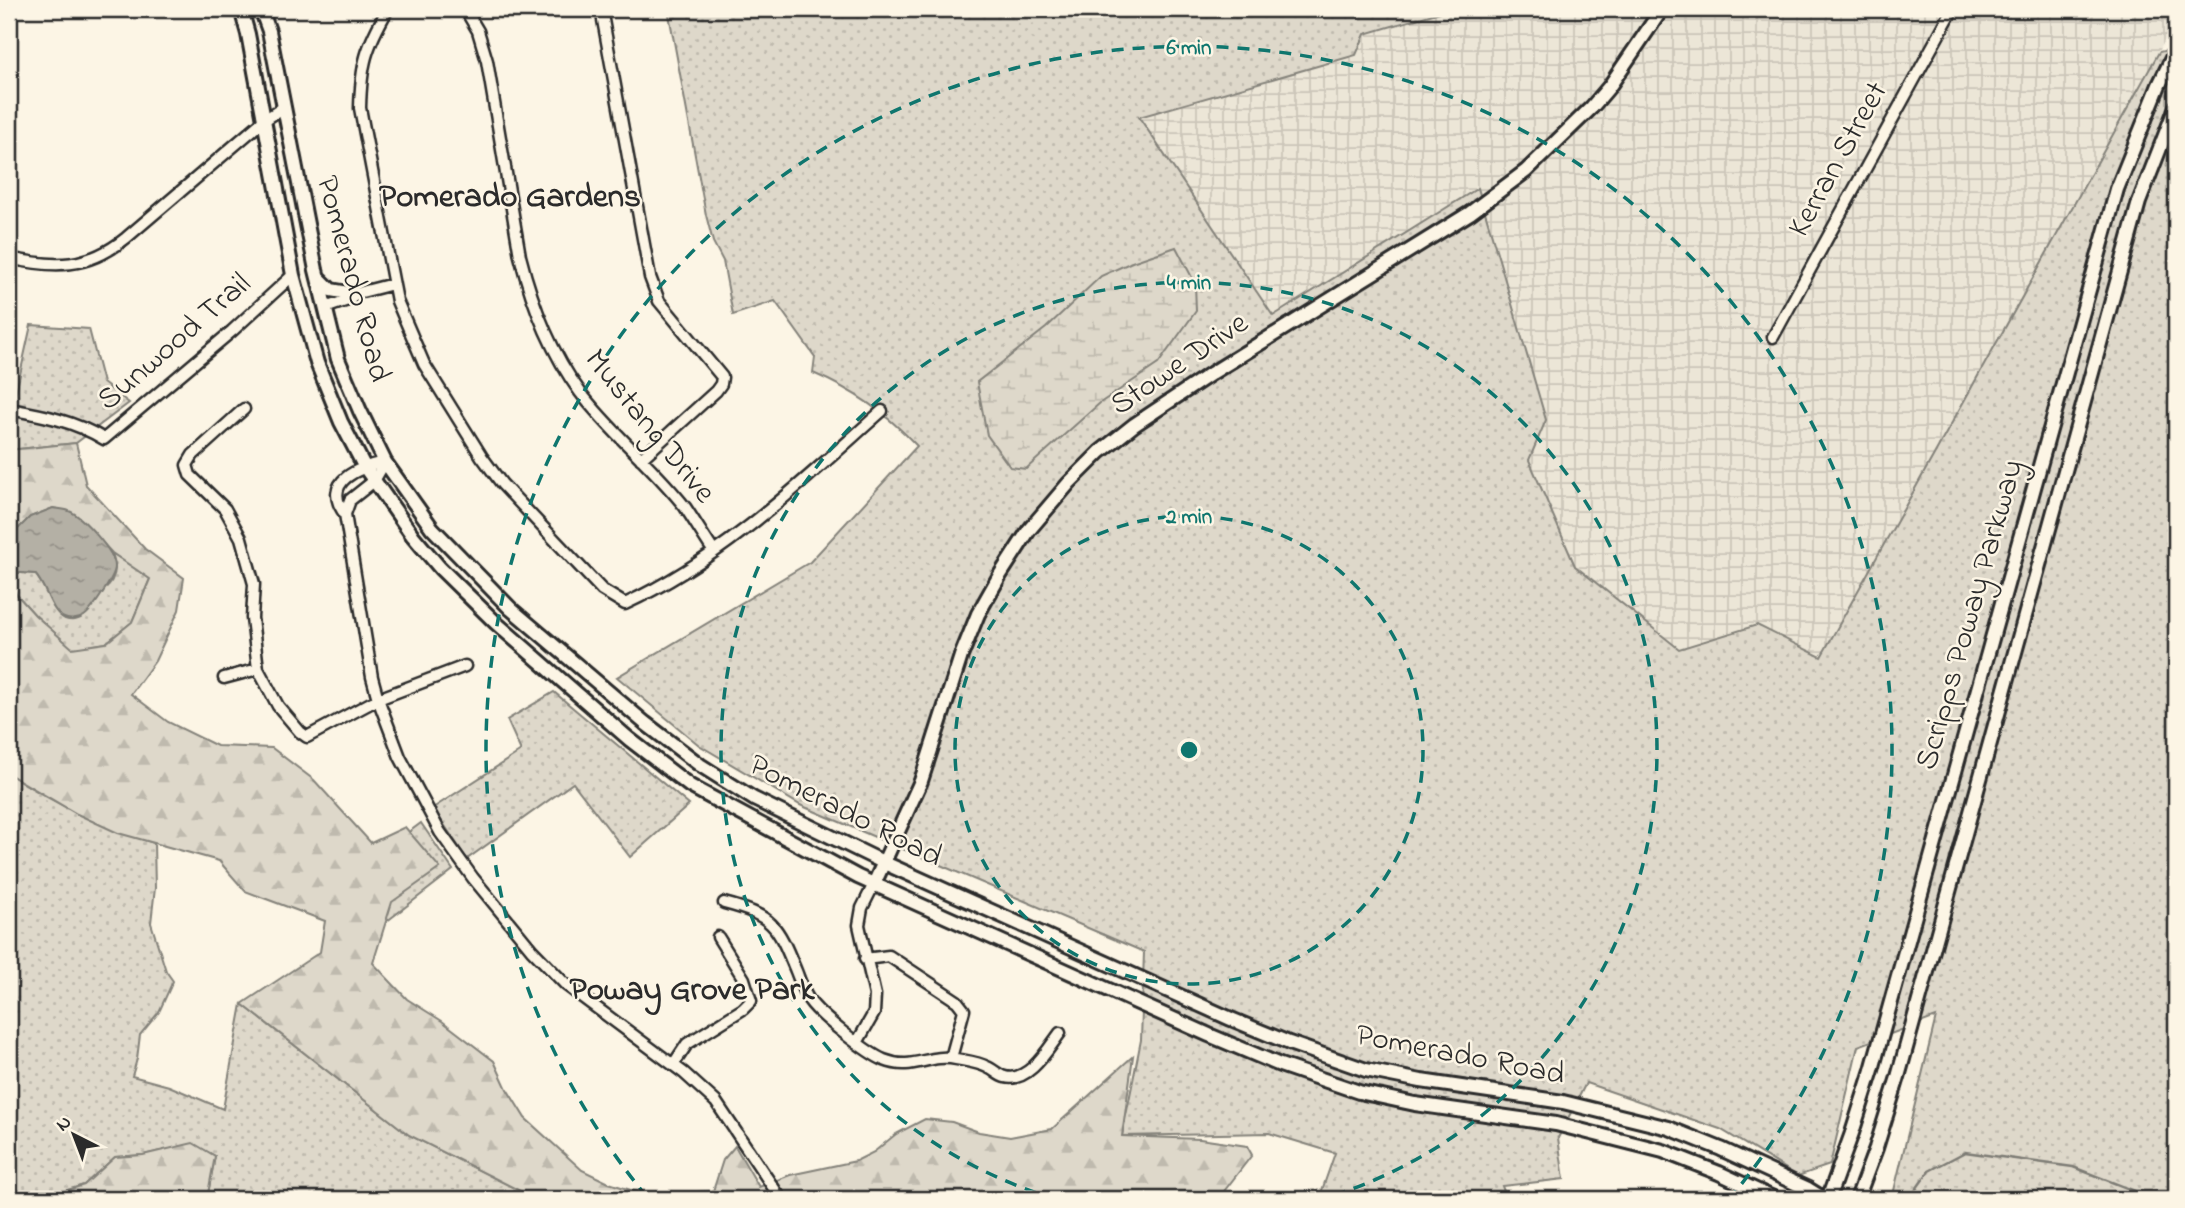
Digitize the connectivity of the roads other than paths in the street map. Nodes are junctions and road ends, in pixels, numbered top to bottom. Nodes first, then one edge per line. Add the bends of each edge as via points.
1 (241, 9) edge
2 (261, 9) edge
3 (388, 9) edge
4 (465, 9) edge
5 (601, 9) edge
6 (1662, 9) edge
7 (1953, 9) edge
8 (2176, 50) edge
9 (284, 107) junction
10 (2176, 107) edge
11 (263, 121) junction
12 (9, 258) edge
13 (293, 275) junction
14 (317, 275) junction
15 (393, 284) junction
16 (354, 294) junction
17 (325, 308) junction
18 (1773, 337) dead end
19 (9, 409) edge
20 (244, 409) dead end
21 (882, 411) dead end
22 (641, 459) junction
23 (386, 462) junction
24 (364, 466) junction
25 (374, 481) junction
26 (345, 514) junction
27 (714, 552) junction
28 (465, 666) dead end
29 (258, 669) junction
30 (224, 678) dead end
31 (378, 699) junction
32 (884, 862) junction
33 (874, 884) junction
34 (724, 902) dead end
35 (718, 937) dead end
36 (865, 959) junction
37 (1060, 1033) dead end
38 (858, 1041) junction
39 (951, 1058) junction
40 (673, 1065) junction
41 (781, 1199) edge
42 (1775, 1199) edge
43 (1826, 1199) edge
44 (1857, 1199) edge

1 - 11 main road, Pomerado Road
2 - 9 main road, Pomerado Road via 270,31
3 - 15 street via 370,40 359,108
4 - 22 street, Mustang Drive via 487,61 520,256 539,317 578,389
5 - 22 street via 650,277 659,302 722,377 716,391
6 - 32 main road, Stowe Drive via 1592,107 1517,178 1134,425 1069,483 1029,530 978,614 920,781
7 - 18 street, Kerran Street
8 - 43 main road, Scripps Poway Parkway via 2117,189 1872,1070
9 - 11 street
9 - 14 main road, Pomerado Road
10 - 44 main road, Scripps Poway Parkway via 2139,202 1898,1077
11 - 12 street via 106,253 81,263 55,266
11 - 13 main road, Pomerado Road
13 - 17 main road via 303,285 307,299
13 - 19 street, Sunwood Trail via 104,439 47,415
13 - 24 main road, Pomerado Road via 317,363
14 - 16 main road via 331,290
14 - 17 main road, Pomerado Road
15 - 16 street
15 - 27 street via 424,364 482,457 602,590 625,604
16 - 17 street
17 - 23 main road, Pomerado Road via 338,359
20 - 29 street via 187,464 190,475 228,513 246,549 254,584 252,618
21 - 27 street via 758,521
22 - 27 street, Mustang Drive via 684,507
23 - 24 street
23 - 25 street
23 - 32 main road, Pomerado Road via 432,528 462,560 511,609 645,723 754,799
24 - 25 main road, Pomerado Road
24 - 26 street via 339,487 338,505
25 - 26 street via 350,500
25 - 33 main road, Pomerado Road via 440,568 629,739 690,786
26 - 31 street
28 - 31 street
29 - 30 street
29 - 31 street via 278,706 307,737
31 - 40 street via 393,743 423,803 473,878 566,985
32 - 33 main road, Stowe Drive
32 - 43 main road, Pomerado Road via 1314,1052 1366,1070 1563,1102 1669,1128
33 - 36 street via 859,925
33 - 42 main road, Pomerado Road via 1209,1035 1319,1079 1415,1104 1556,1124 1663,1151
34 - 38 street via 762,915 777,930 807,998
35 - 40 street via 744,979 751,1001 687,1044
36 - 38 street via 874,1013
36 - 39 street via 889,956 957,1001 964,1010
37 - 39 street via 1032,1069 1020,1076 1005,1077 985,1065
38 - 39 street via 880,1059 897,1065
40 - 41 street via 716,1102

